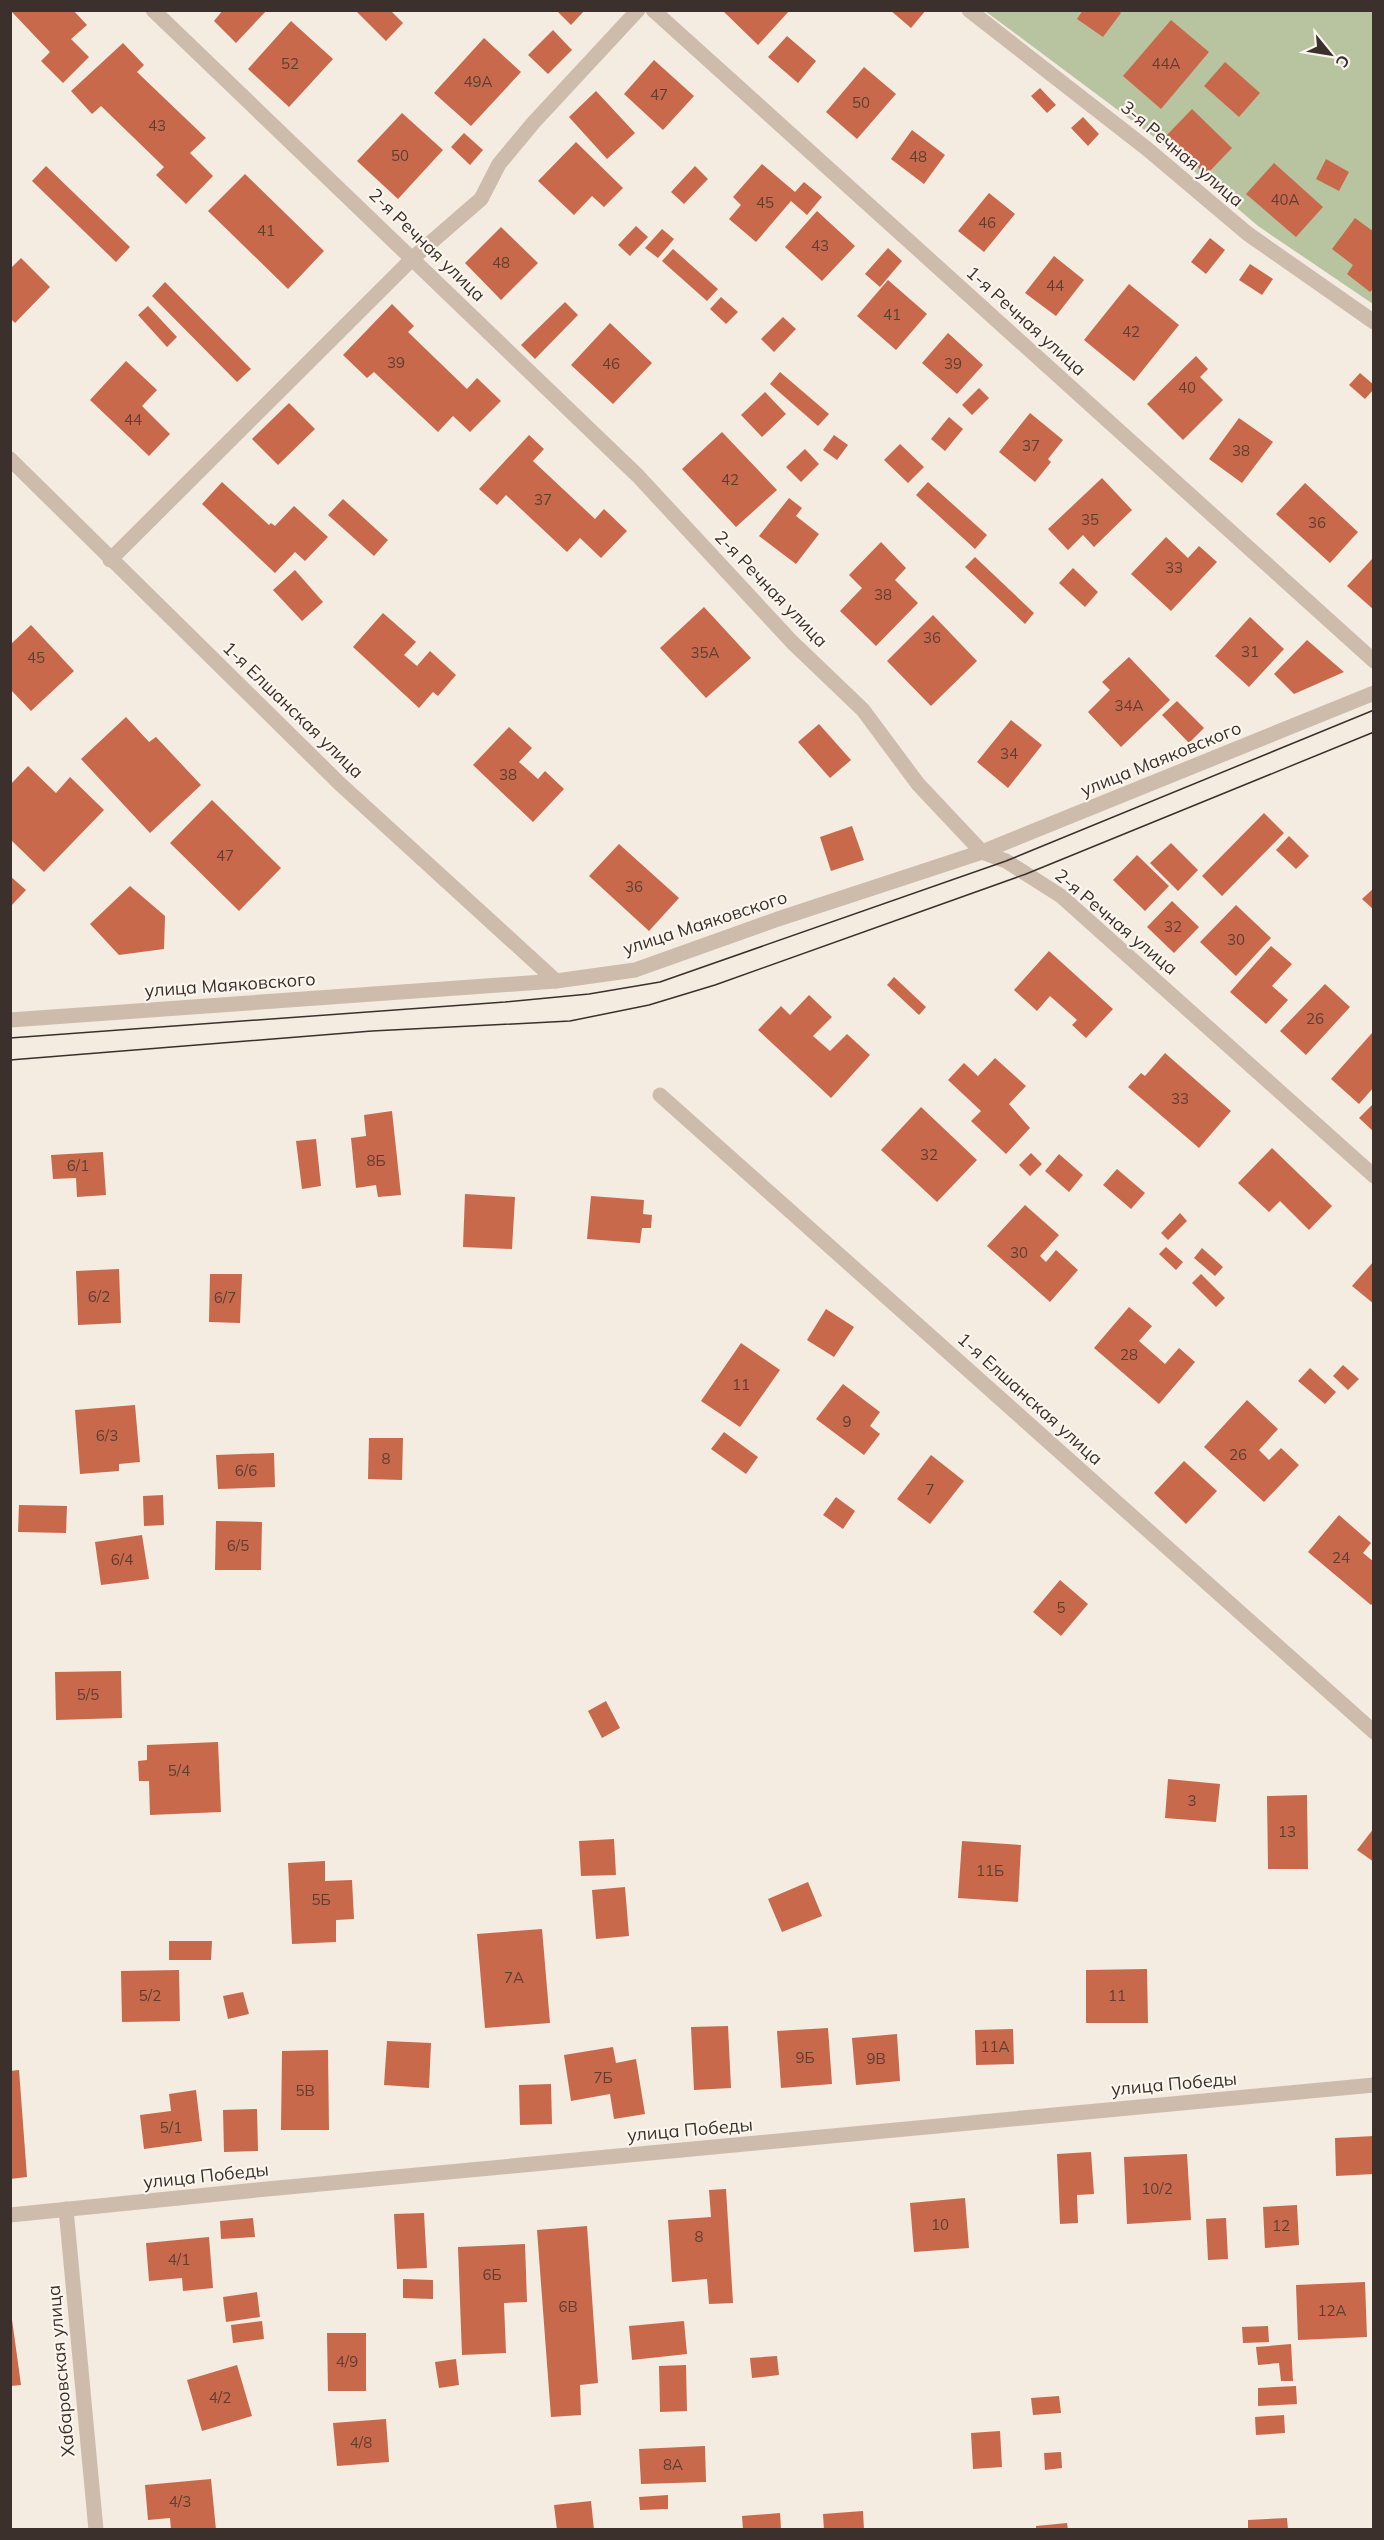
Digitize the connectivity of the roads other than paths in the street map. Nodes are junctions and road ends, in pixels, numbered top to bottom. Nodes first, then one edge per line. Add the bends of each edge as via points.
1 (153, 10) edge
2 (638, 10) edge
3 (653, 10) edge
4 (969, 10) edge
5 (413, 258) junction
6 (1374, 322) edge
7 (10, 459) edge
8 (110, 560) junction
9 (1374, 661) edge
10 (1374, 693) edge
11 (982, 852) junction
12 (556, 981) junction
13 (10, 1020) edge
14 (660, 1095) dead end
15 (1374, 1176) edge
16 (1374, 1732) edge
17 (1374, 2085) edge
18 (66, 2209) junction
19 (10, 2215) edge
20 (96, 2529) edge

1 - 5 street, 2-я Речная улица
2 - 5 street via 499,164 481,199
3 - 9 street, 1-я Речная улица
4 - 6 street, 3-я Речная улица via 1146,148 1248,234
5 - 8 street
5 - 11 street, 2-я Речная улица via 638,476 792,642 863,710 918,784
7 - 8 street, 1-я Елшанская улица
8 - 12 street, 1-я Елшанская улица via 339,783
10 - 11 street, улица Маяковского
11 - 12 street, улица Маяковского via 634,970
11 - 15 street, 2-я Речная улица via 1006,861 1061,896
12 - 13 street, улица Маяковского
14 - 16 street, 1-я Елшанская улица
17 - 18 street, улица Победы
18 - 19 street, улица Победы
18 - 20 street, Хабаровская улица

